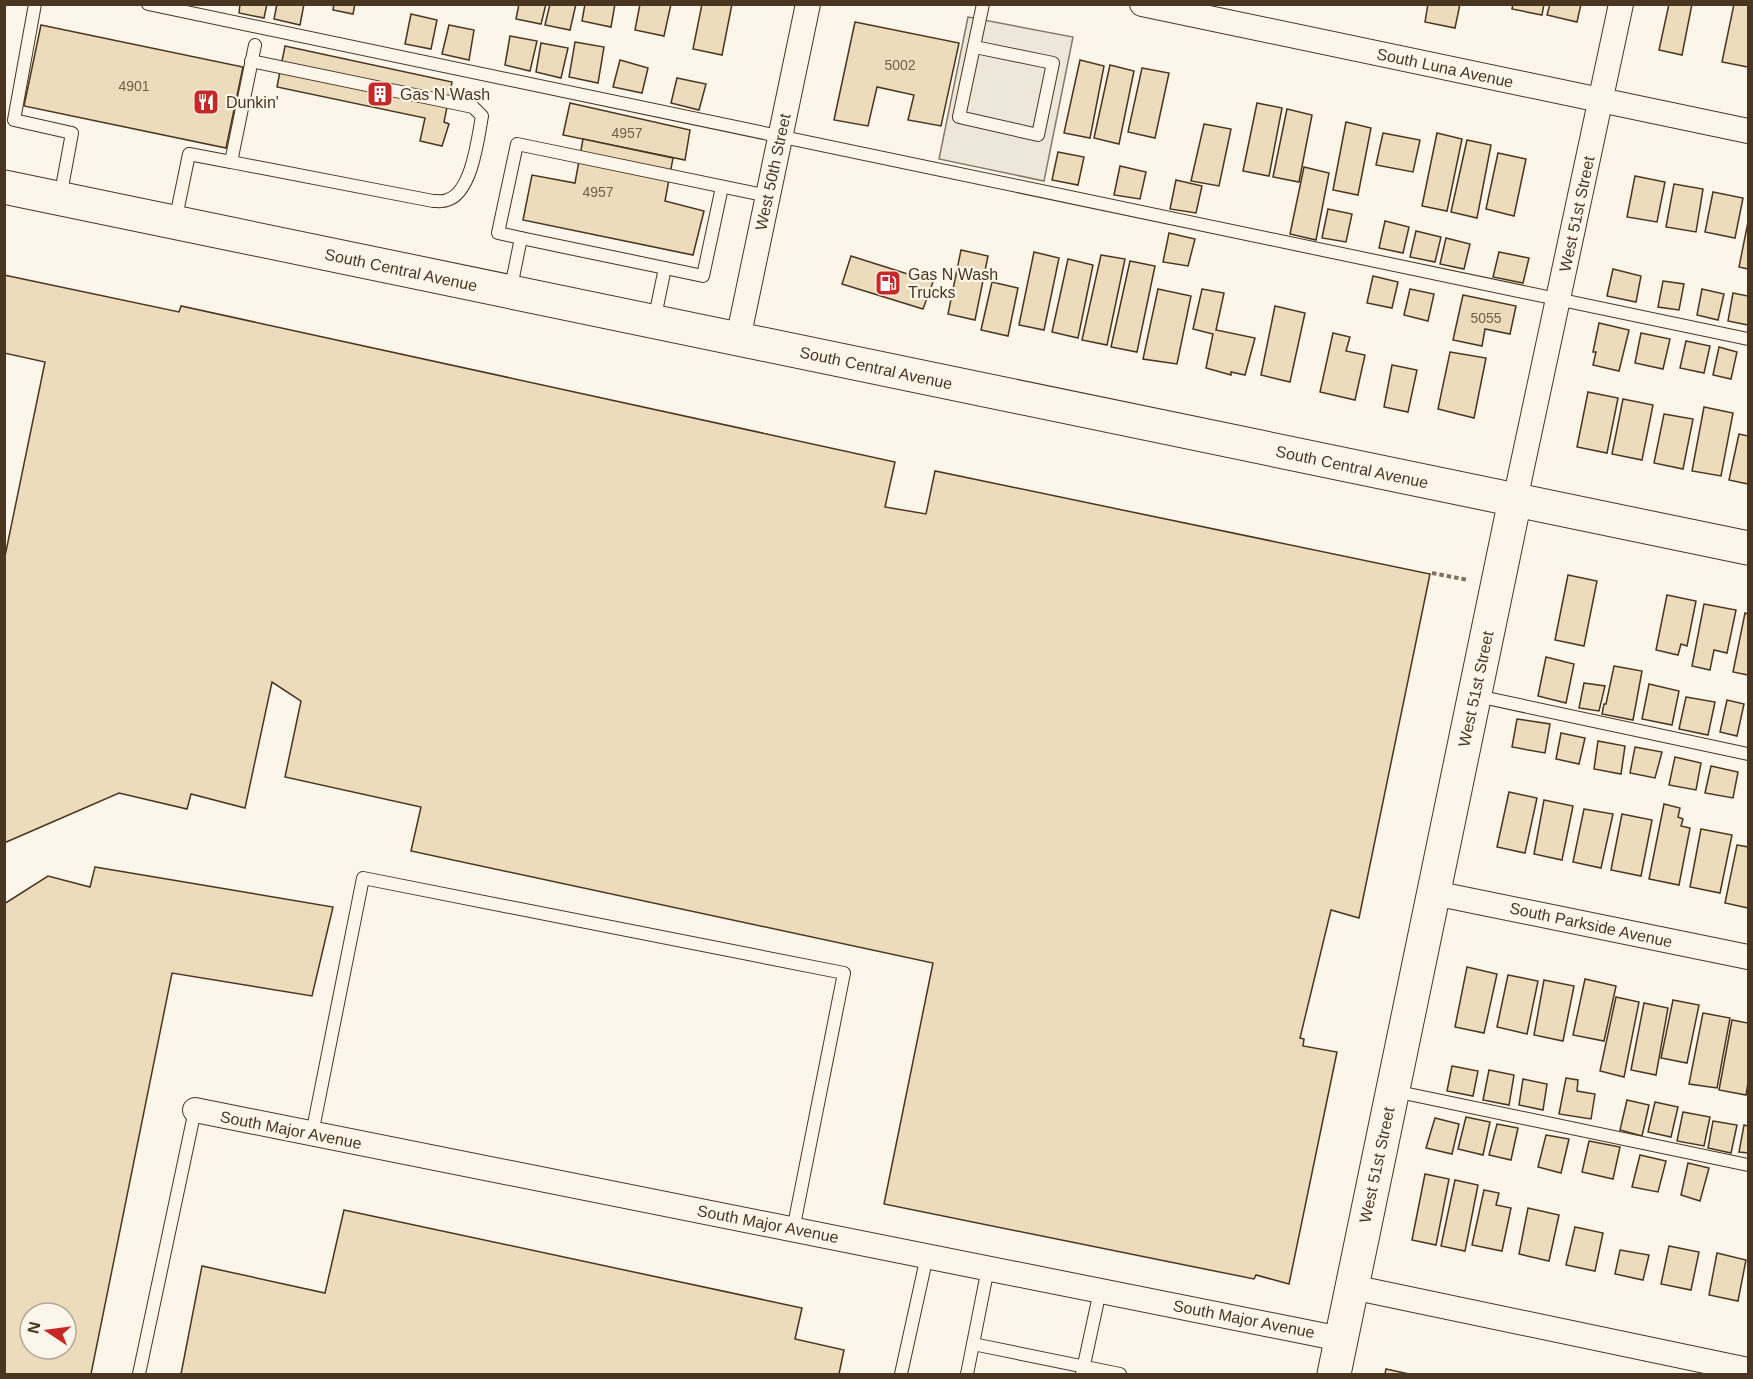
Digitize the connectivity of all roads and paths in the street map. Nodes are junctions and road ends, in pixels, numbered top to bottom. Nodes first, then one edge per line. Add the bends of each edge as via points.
1 (35, 4) edge
2 (148, 4) edge
3 (808, 4) edge
4 (983, 4) edge
5 (1142, 4) edge
6 (1621, 4) edge
7 (255, 45) dead end
8 (975, 46) junction
9 (251, 61) junction
10 (1601, 100) junction
11 (1749, 131) edge
12 (780, 137) junction
13 (231, 162) junction
14 (4, 187) edge
15 (722, 187) junction
16 (768, 196) junction
17 (60, 199) junction
18 (175, 223) junction
19 (520, 238) junction
20 (665, 268) junction
21 (509, 292) junction
22 (1558, 300) junction
23 (654, 322) junction
24 (738, 339) junction
25 (1749, 339) edge
26 (1515, 500) junction
27 (1749, 548) edge
28 (1432, 573) dead end
29 (1468, 580) dead end
30 (1475, 696) junction
31 (1749, 753) edge
32 (1434, 893) junction
33 (1749, 957) edge
34 (1392, 1090) junction
35 (195, 1110) joint
36 (312, 1134) junction
37 (1749, 1165) edge
38 (793, 1230) junction
39 (927, 1256) junction
40 (988, 1268) junction
41 (1352, 1287) junction
42 (1100, 1291) junction
43 (1341, 1339) junction
44 (973, 1344) junction
45 (1749, 1370) edge
46 (1083, 1371) edge
47 (139, 1374) edge
48 (901, 1374) edge
49 (967, 1374) edge
50 (1120, 1374) edge
51 (1334, 1374) edge

1 - 17 lane via 14,120 72,134
2 - 12 lane
3 - 12 street, West 50th Street
4 - 8 lane
5 - 10 street, South Luna Avenue
6 - 10 street, West 51st Street
7 - 9 lane
8 - 8 lane via 959,117 1038,135 1053,63
9 - 13 lane
9 - 13 lane via 473,107 482,116 472,168 448,200 433,201
10 - 11 street, South Luna Avenue
10 - 22 street, West 51st Street
12 - 16 street, West 50th Street
12 - 22 lane
13 - 18 lane via 189,154
14 - 17 main road, South Central Avenue
15 - 16 lane
15 - 19 lane via 517,144 498,233
15 - 20 lane via 703,276
16 - 24 street, West 50th Street
17 - 18 main road, South Central Avenue
18 - 21 main road, South Central Avenue
19 - 20 lane
19 - 21 lane
20 - 23 lane
21 - 23 main road, South Central Avenue
22 - 25 lane
22 - 26 street, West 51st Street
23 - 24 main road, South Central Avenue
24 - 26 main road, South Central Avenue
26 - 27 main road, South Central Avenue
26 - 30 main road, West 51st Street
28 - 29 path
30 - 31 lane
30 - 32 main road, West 51st Street
32 - 33 street, South Parkside Avenue
32 - 34 main road, West 51st Street
34 - 37 lane
34 - 41 main road, West 51st Street
35 - 36 street, South Major Avenue
35 - 47 lane
36 - 38 street, South Major Avenue
36 - 38 lane via 363,878 833,970 844,973
38 - 39 street, South Major Avenue
39 - 40 street, South Major Avenue
39 - 48 lane
40 - 42 street, South Major Avenue
40 - 44 lane
41 - 43 main road, West 51st Street
41 - 45 street
42 - 43 street, South Major Avenue
42 - 46 lane
43 - 51 main road, West 51st Street
44 - 46 lane
44 - 49 lane
46 - 50 lane

